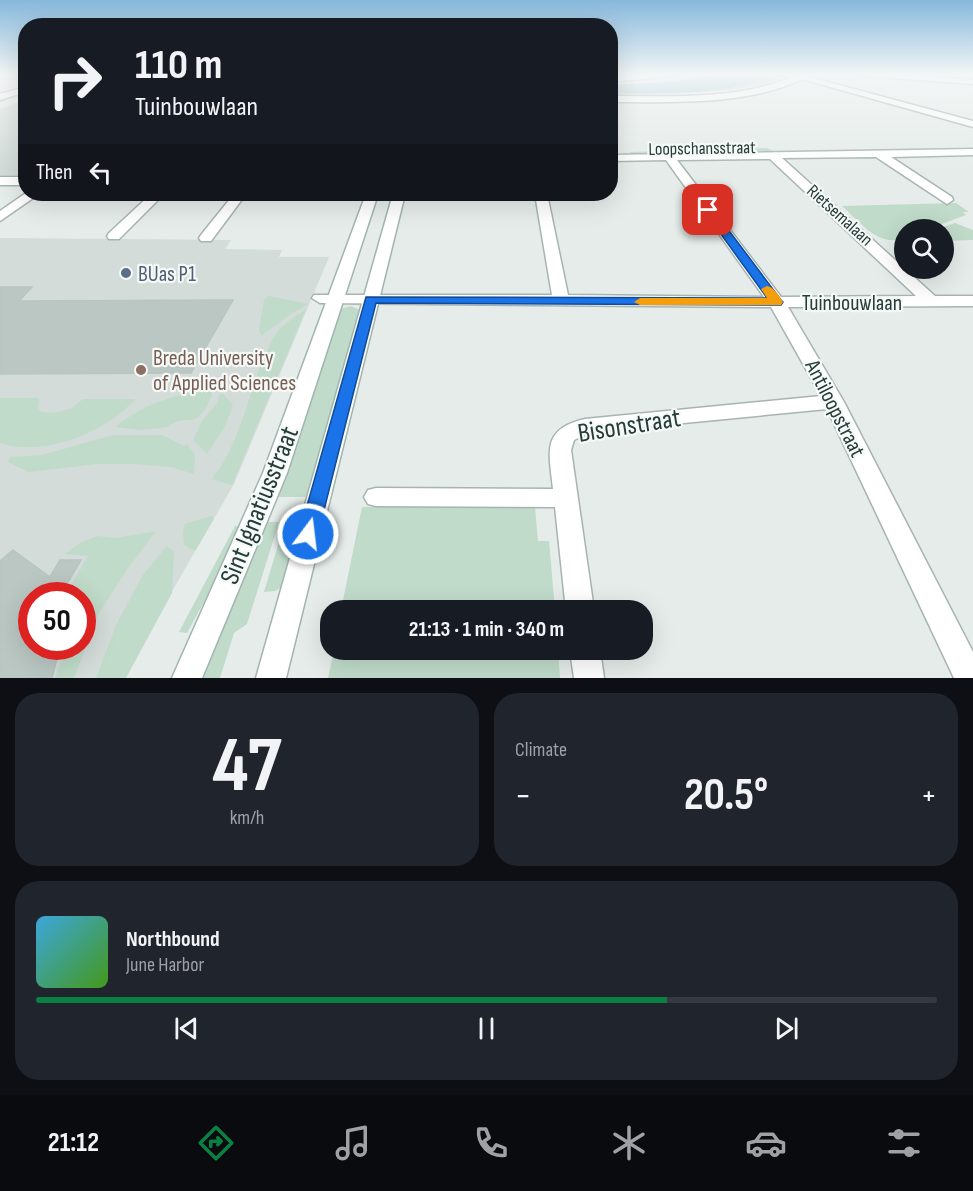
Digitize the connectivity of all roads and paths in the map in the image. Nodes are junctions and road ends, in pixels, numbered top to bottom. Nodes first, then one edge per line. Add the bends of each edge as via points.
1 (902, 106) edge
2 (973, 126) edge
3 (973, 152) edge
4 (878, 153) junction
5 (779, 154) junction
6 (669, 157) junction
7 (618, 158) edge
8 (628, 158) junction
9 (0, 181) edge
10 (18, 181) edge
11 (947, 200) dead end
12 (23, 201) edge
13 (151, 201) edge
14 (235, 201) edge
15 (369, 201) edge
16 (397, 201) edge
17 (542, 201) edge
18 (0, 217) edge
19 (114, 236) dead end
20 (206, 238) dead end
21 (328, 299) junction
22 (371, 300) junction
23 (561, 301) junction
24 (973, 301) edge
25 (777, 302) junction
26 (932, 302) junction
27 (834, 402) junction
28 (376, 497) dead end
29 (566, 498) junction
30 (579, 600) edge
31 (586, 660) edge
32 (967, 663) edge
33 (187, 678) edge
34 (271, 678) edge
35 (589, 678) edge

1 - 2 street
3 - 4 street, Loopschansstraat
4 - 5 street, Loopschansstraat
4 - 11 street
5 - 6 street, Loopschansstraat
5 - 8 street, Loopschansstraat via 778,148 770,147 627,150 624,152
5 - 26 street, Rietsemalaan
6 - 8 street, Loopschansstraat
6 - 25 street, Antiloopstraat
7 - 8 street, Loopschansstraat
9 - 10 street
12 - 18 street
13 - 19 street
14 - 20 street
15 - 21 street, Sint Ignatiusstraat
16 - 22 street, Sint Ignatiusstraat
17 - 23 street
21 - 22 street, Tuinbouwlaan
21 - 33 street, Sint Ignatiusstraat via 275,473
22 - 23 street, Tuinbouwlaan
22 - 34 street, Sint Ignatiusstraat
23 - 25 street, Tuinbouwlaan
24 - 26 street, Tuinbouwlaan
25 - 26 street, Tuinbouwlaan
25 - 27 street, Antiloopstraat
27 - 29 street, Bisonstraat via 579,428 562,439
27 - 32 street, Antiloopstraat
28 - 29 street
29 - 30 street, Bisonstraat
31 - 35 street

